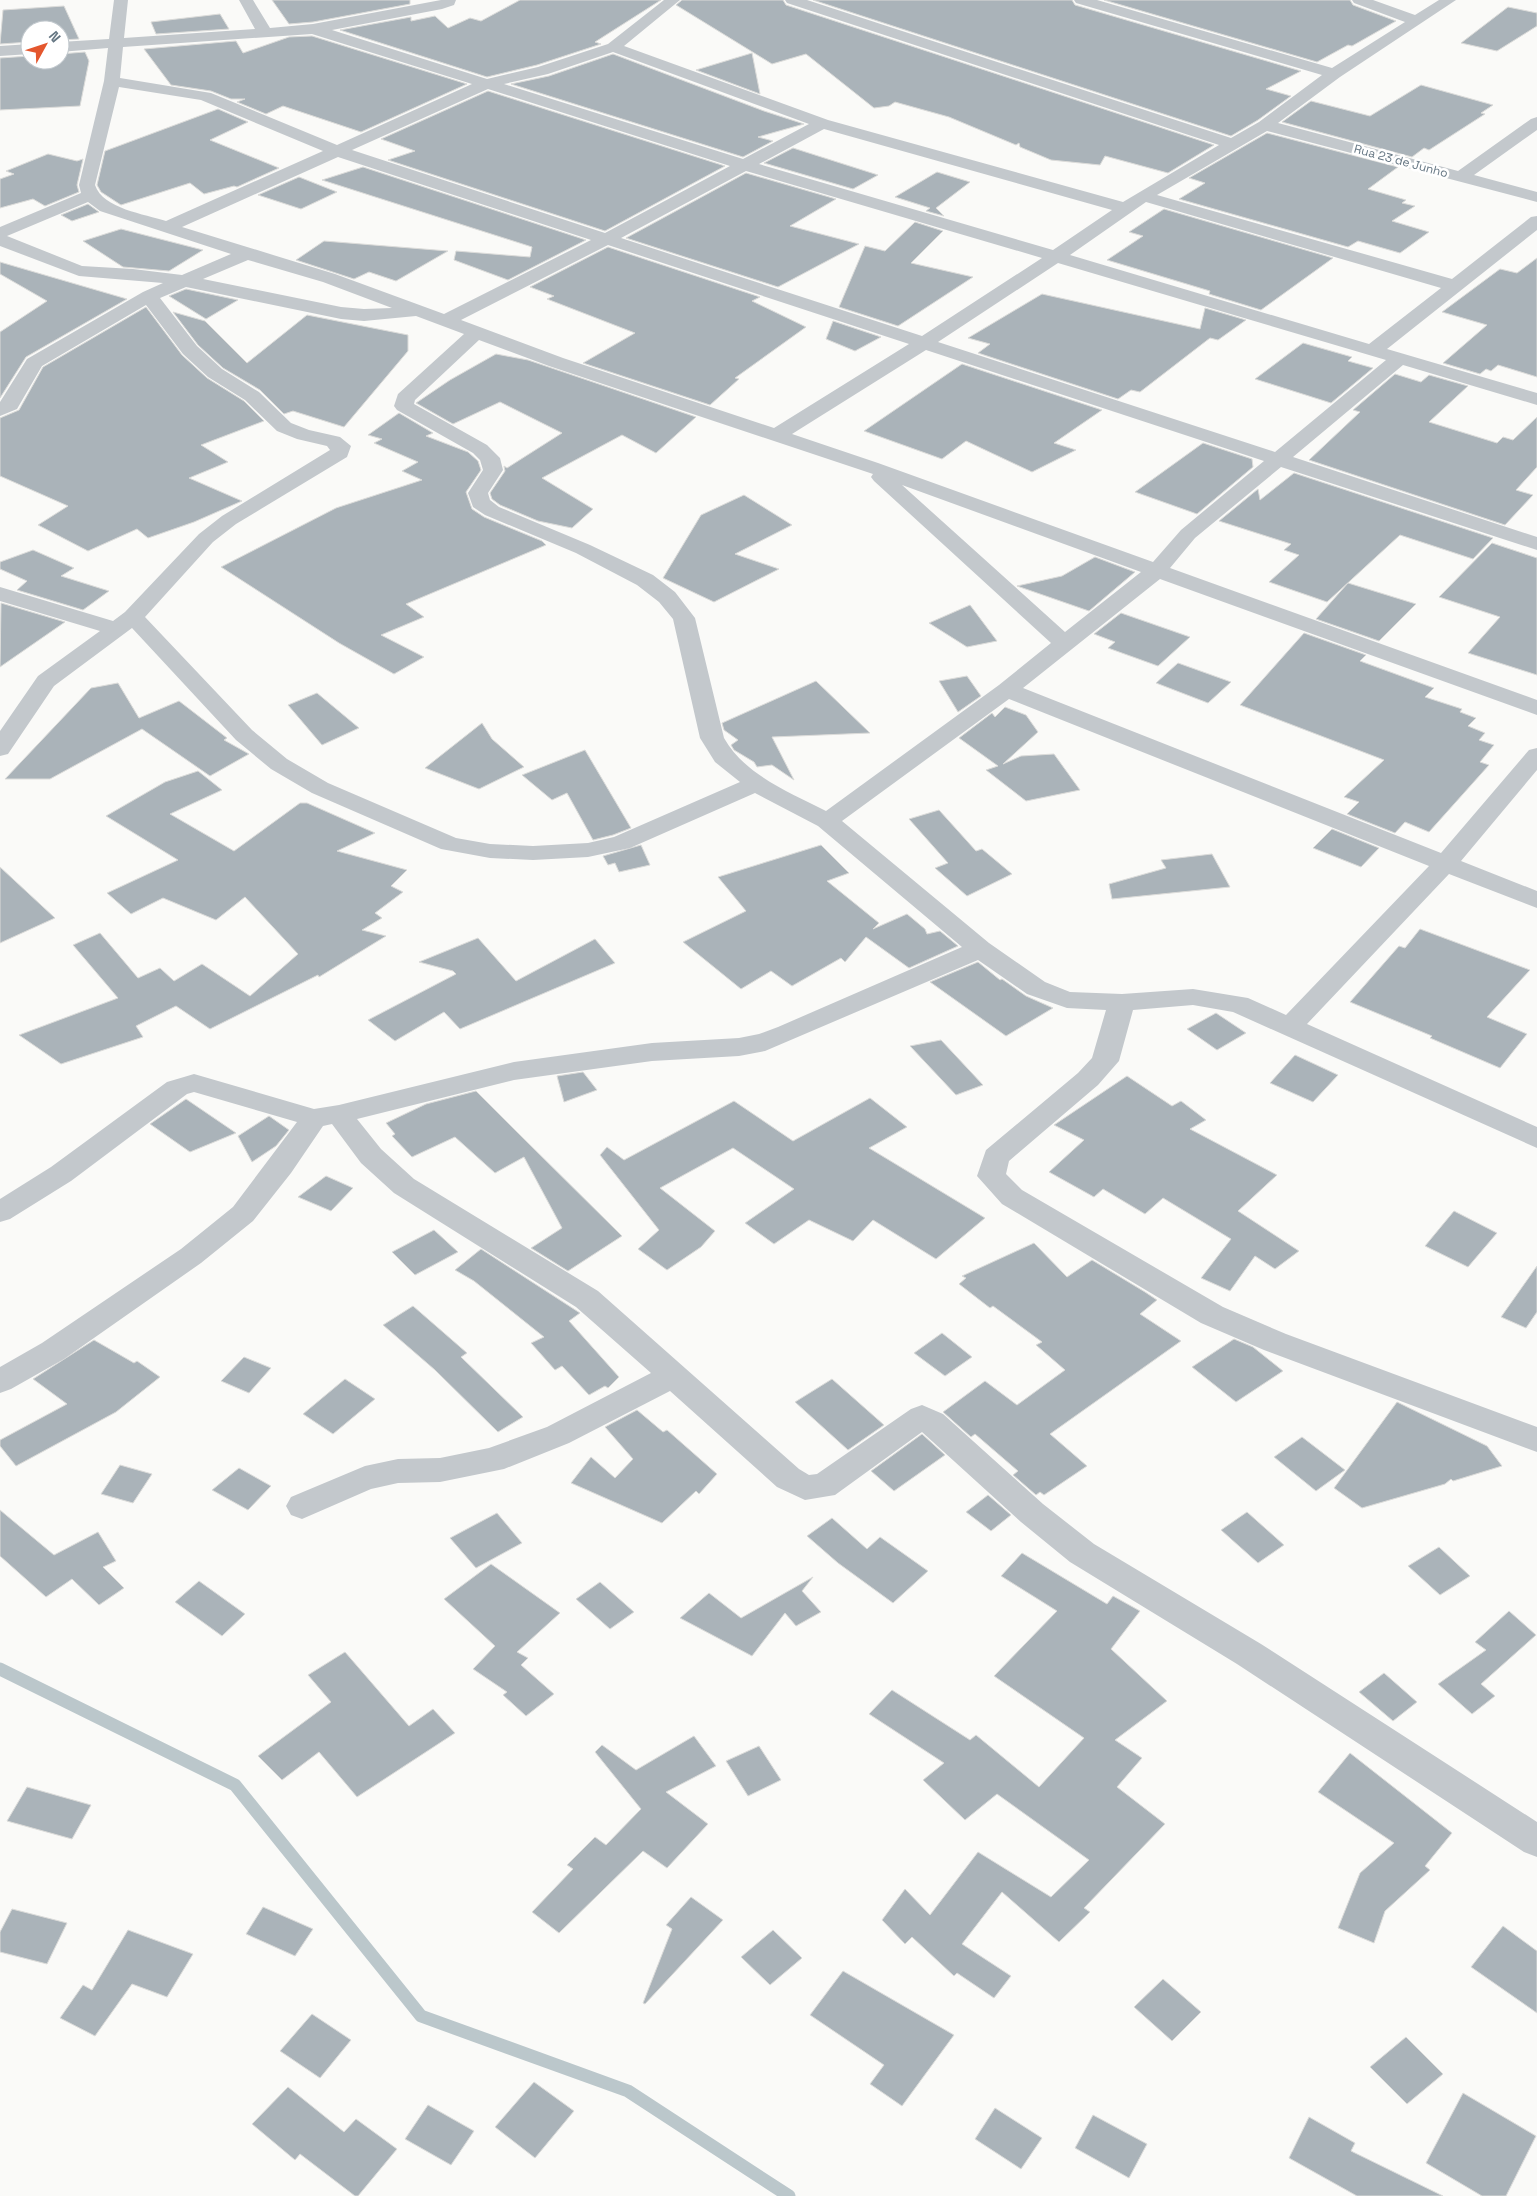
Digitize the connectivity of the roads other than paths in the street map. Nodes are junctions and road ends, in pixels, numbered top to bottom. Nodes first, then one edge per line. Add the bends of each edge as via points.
1 (122, 0) edge
2 (246, 0) edge
3 (449, 0) edge
4 (673, 0) edge
5 (792, 0) edge
6 (1081, 0) edge
7 (1359, 0) edge
8 (1449, 0) edge
9 (1416, 20) junction
10 (313, 29) junction
11 (265, 33) junction
12 (116, 44) junction
13 (70, 46) edge
14 (613, 47) junction
15 (20, 50) edge
16 (0, 51) edge
17 (1334, 74) junction
18 (112, 81) junction
19 (488, 83) junction
20 (1537, 122) edge
21 (822, 123) junction
22 (1265, 125) junction
23 (1233, 144) junction
24 (337, 152) junction
25 (745, 165) junction
26 (1461, 177) junction
27 (90, 196) junction
28 (1143, 196) junction
29 (1537, 197) edge
30 (1125, 208) junction
31 (1537, 221) edge
32 (165, 228) junction
33 (0, 233) edge
34 (0, 240) edge
35 (605, 240) junction
36 (247, 254) junction
37 (1056, 256) junction
38 (184, 281) junction
39 (1455, 286) junction
40 (149, 296) junction
41 (418, 311) junction
42 (445, 320) junction
43 (477, 332) junction
44 (924, 343) junction
45 (1373, 350) junction
46 (1399, 358) junction
47 (1537, 399) edge
48 (0, 410) edge
49 (777, 435) junction
50 (1275, 459) junction
51 (871, 468) junction
52 (1537, 544) edge
53 (1156, 571) junction
54 (0, 595) edge
55 (124, 623) junction
56 (1065, 644) junction
57 (1008, 690) junction
58 (1537, 708) edge
59 (0, 749) edge
60 (1537, 755) edge
61 (756, 784) junction
62 (827, 821) junction
63 (1445, 864) junction
64 (1537, 900) edge
65 (980, 949) junction
66 (1122, 1002) junction
67 (1290, 1026) junction
68 (326, 1116) junction
69 (1537, 1138) edge
70 (0, 1212) edge
71 (674, 1375) junction
72 (0, 1381) edge
73 (1537, 1440) edge
74 (302, 1506) dead end
75 (1532, 1830) edge

1 - 12 street
2 - 11 street
3 - 10 street via 442,6
4 - 14 street
5 - 23 street
6 - 17 street
7 - 9 street
8 - 9 street
9 - 17 street
10 - 11 street
10 - 19 street
11 - 12 street
12 - 13 street
12 - 18 street
14 - 19 street via 542,72
14 - 21 street
15 - 16 street
17 - 22 street
18 - 24 street via 205,96
18 - 27 street via 87,185
19 - 24 street
19 - 25 street
20 - 26 street
21 - 25 street
21 - 30 street
22 - 23 street
22 - 26 street, Rua 23 de Junho
23 - 28 street
24 - 32 street
24 - 35 street
25 - 35 street
25 - 37 street
26 - 29 street, Rua 23 de Junho
27 - 32 street via 106,207
27 - 33 street
28 - 30 street
28 - 39 street
30 - 37 street
31 - 39 street
32 - 36 street
34 - 38 street via 79,271
35 - 42 street
35 - 44 street
36 - 38 street
36 - 41 street via 329,278
37 - 44 street
37 - 45 street
38 - 40 street
38 - 41 street via 341,313
39 - 45 street
40 - 48 street via 48,352 34,363 10,405
40 - 55 street via 190,350 216,373 252,396 289,429 342,446 340,453 229,520 206,538
41 - 42 street
42 - 43 street
43 - 49 street via 556,362
43 - 61 street via 405,398 404,406 480,449 490,458 493,470 478,493 480,503 584,549 644,580 667,597 684,618 712,738 723,757
44 - 49 street
44 - 50 street
45 - 46 street
46 - 47 street
46 - 50 street
49 - 51 street
50 - 52 street
50 - 53 street via 1188,534
51 - 53 street
51 - 56 street
53 - 56 street
53 - 58 street
54 - 55 street
55 - 59 street via 46,681
55 - 61 street via 279,764 320,788 450,844 490,851 533,853 605,847
56 - 57 street
57 - 62 street
57 - 63 street
60 - 63 street
61 - 62 street
62 - 65 street
63 - 64 street
63 - 67 street
65 - 66 street via 1036,988 1067,1000
65 - 68 street via 765,1042 739,1047 652,1052 514,1071
66 - 67 street via 1202,998 1239,1004
66 - 73 street via 1104,1061 1088,1079 996,1157 991,1176 1012,1197 1212,1314 1285,1345
67 - 69 street
68 - 70 street via 194,1083 177,1088 61,1174
68 - 71 street via 404,1186 587,1300
68 - 72 street via 242,1214 183,1262 53,1350
71 - 74 street via 558,1435 494,1460 365,1478
71 - 75 street via 788,1478 805,1488 824,1486 916,1420 922,1417 932,1422 1032,1513 1082,1553

